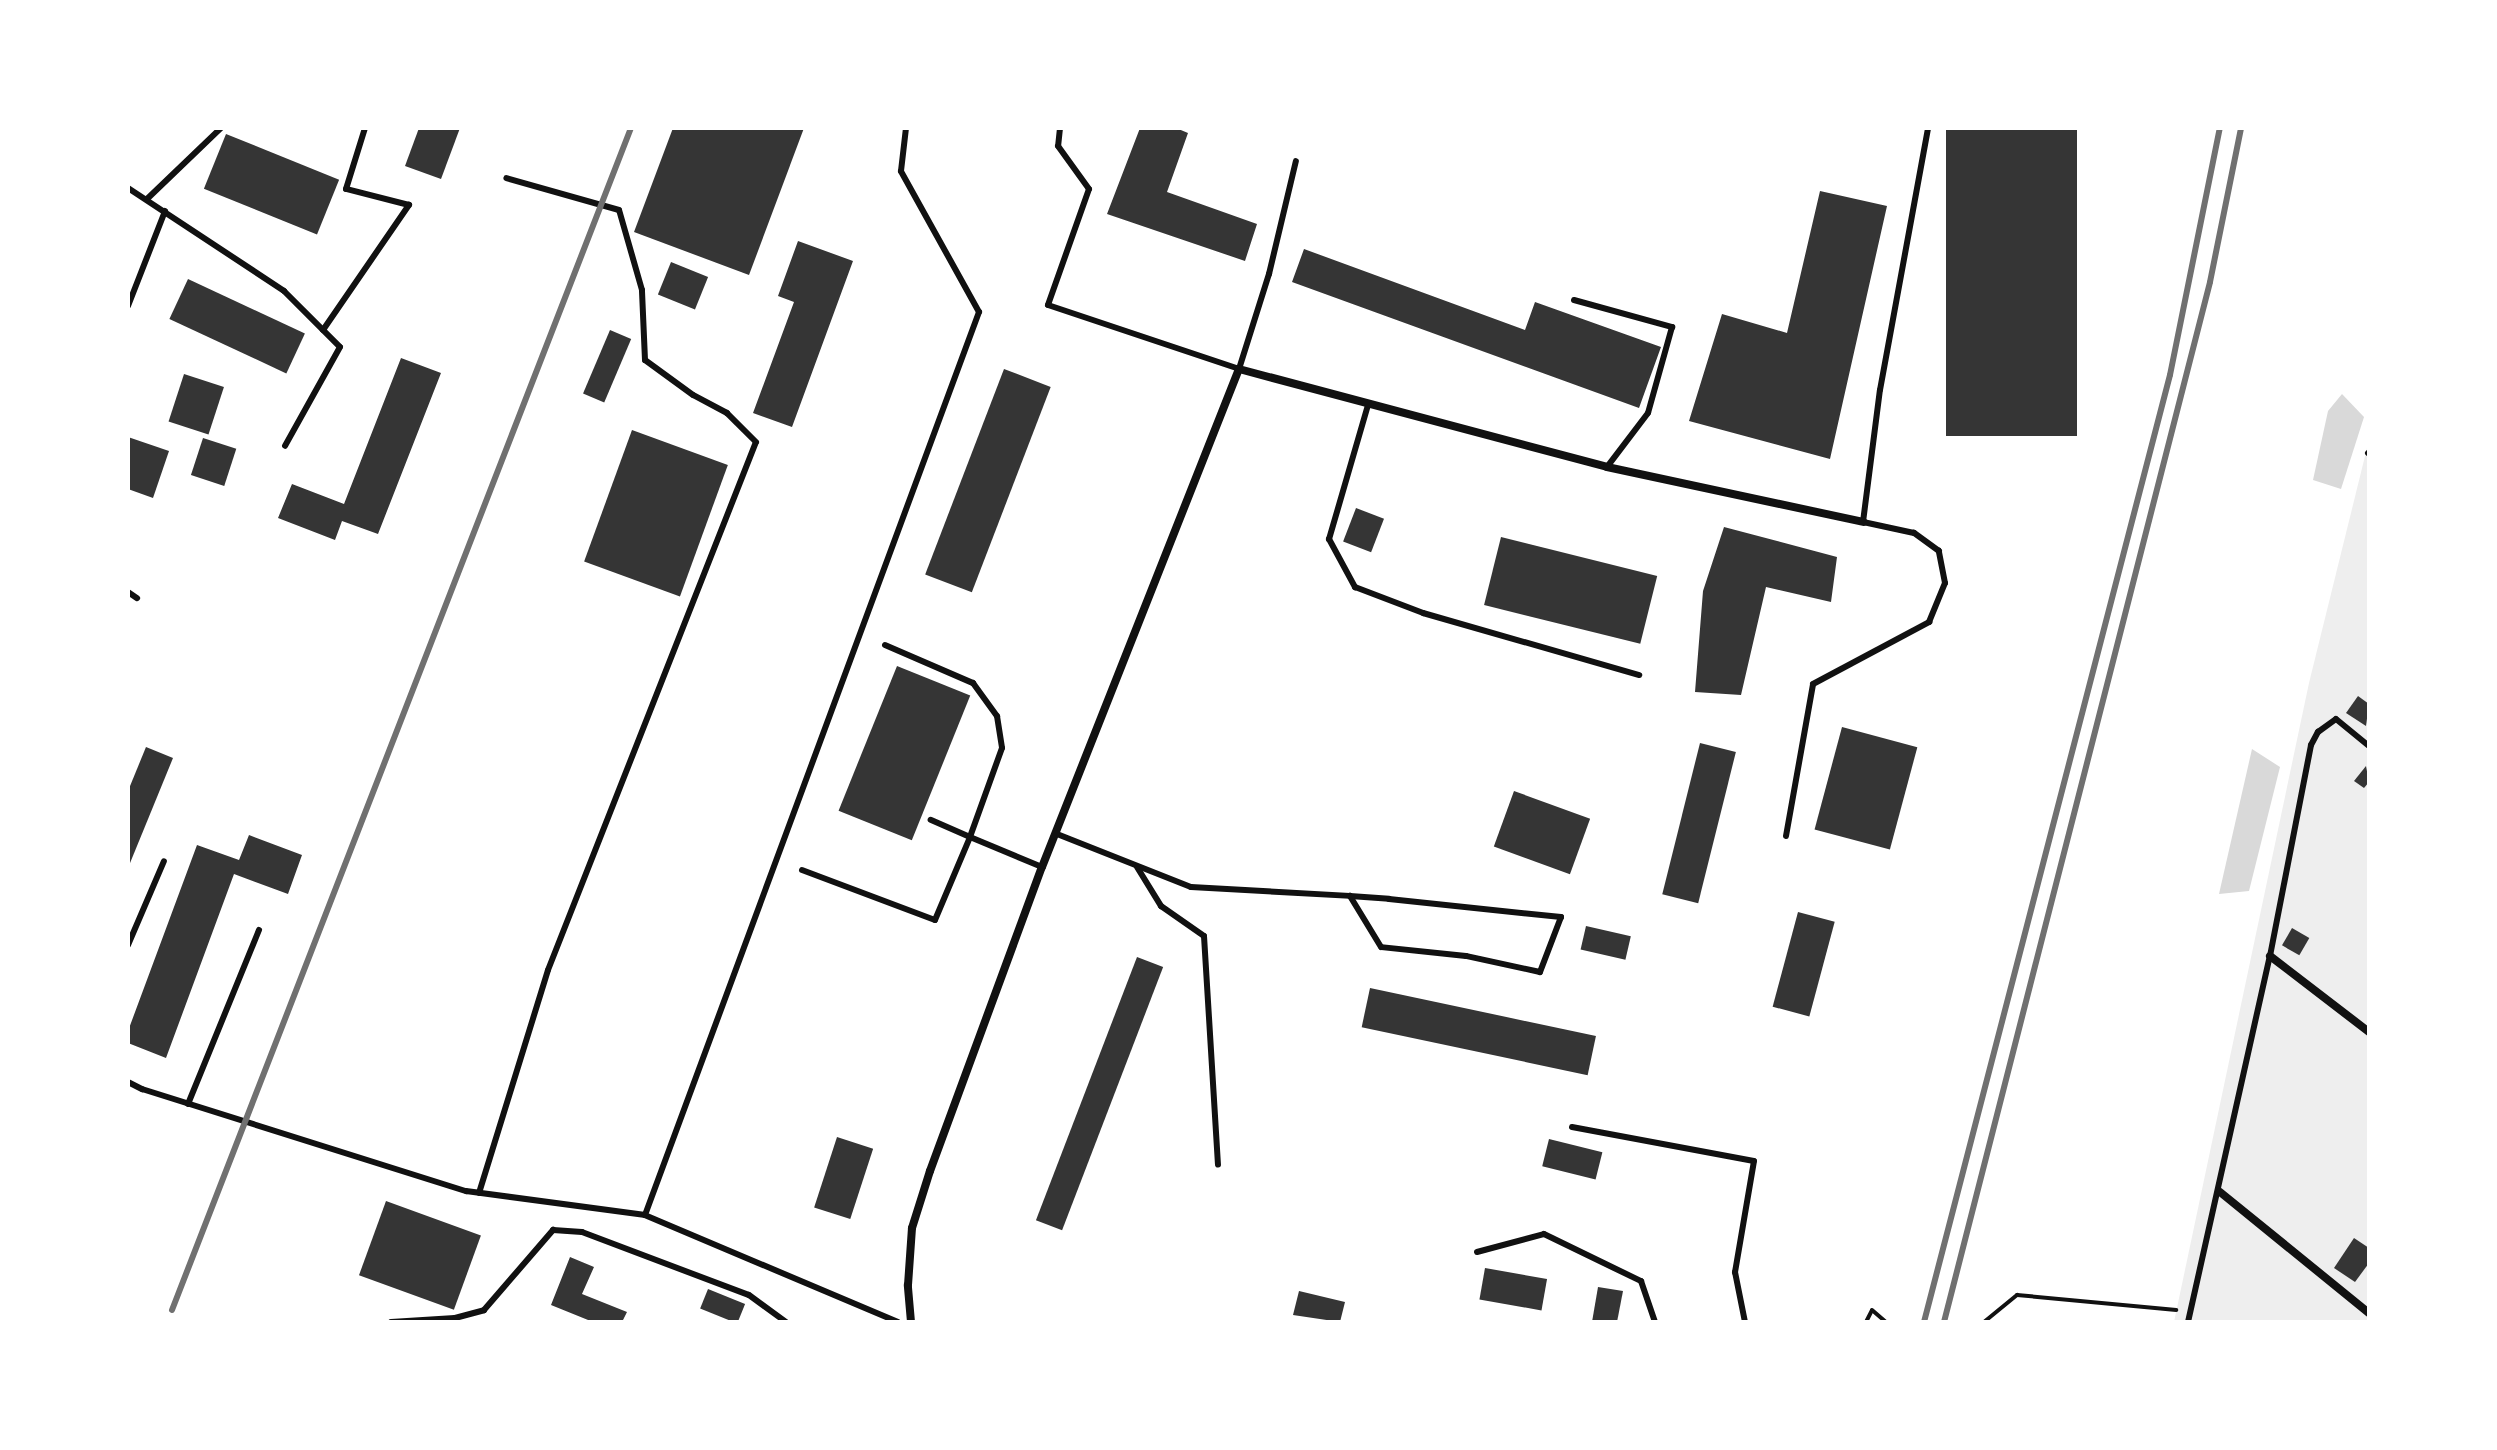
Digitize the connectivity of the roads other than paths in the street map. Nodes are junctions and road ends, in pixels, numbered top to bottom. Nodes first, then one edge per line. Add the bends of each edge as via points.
1 (221, 128) edge
2 (365, 128) edge
3 (906, 128) edge
4 (1060, 128) edge
5 (1928, 128) edge
6 (1296, 161) dead end
7 (506, 178) dead end
8 (128, 188) edge
9 (147, 199) junction
10 (165, 211) junction
11 (1574, 300) dead end
12 (128, 306) edge
13 (323, 330) junction
14 (1239, 369) junction
15 (1368, 405) junction
16 (285, 446) dead end
17 (1607, 467) junction
18 (1863, 522) junction
19 (128, 592) edge
20 (137, 598) dead end
21 (885, 645) dead end
22 (1639, 675) dead end
23 (2369, 746) edge
24 (931, 820) dead end
25 (1057, 834) junction
26 (1786, 836) dead end
27 (970, 837) junction
28 (164, 861) dead end
29 (1042, 867) junction
30 (1137, 867) junction
31 (802, 870) dead end
32 (1350, 896) junction
33 (259, 930) dead end
34 (128, 945) edge
35 (2270, 956) junction
36 (2369, 1032) edge
37 (128, 1082) edge
38 (188, 1104) junction
39 (1572, 1127) dead end
40 (1218, 1165) dead end
41 (2220, 1192) junction
42 (479, 1193) junction
43 (645, 1215) junction
44 (1477, 1252) dead end
45 (2369, 1313) edge
46 (391, 1322) edge
47 (786, 1322) edge
48 (898, 1322) edge
49 (911, 1322) edge
50 (1655, 1322) edge
51 (1745, 1322) edge
52 (2188, 1322) edge

1 - 9 lane
2 - 13 lane via 346,189 409,205
3 - 43 lane via 901,171 979,312
4 - 14 lane via 1058,146 1089,189 1048,305
5 - 18 lane via 1880,390
6 - 14 lane via 1268,279
7 - 42 lane via 619,210 642,290 645,360 727,413 756,442 548,970
8 - 9 lane
9 - 10 lane
10 - 12 lane
10 - 13 lane via 284,291
11 - 17 lane via 1672,327 1648,413
13 - 16 lane via 340,347
14 - 15 street
14 - 25 street
15 - 17 street
15 - 22 lane via 1329,539 1355,587 1423,613
17 - 18 street
18 - 26 lane via 1914,533 1939,551 1945,583 1929,622 1813,684
19 - 20 lane
21 - 27 lane via 973,683 997,716 1002,748
23 - 35 lane via 2336,719 2311,745
24 - 27 lane
25 - 29 street
25 - 30 lane
27 - 29 lane
27 - 31 lane via 935,920
28 - 34 lane
29 - 49 street via 912,1228
30 - 32 lane via 1191,887
30 - 40 lane via 1161,906 1204,936
32 - 32 lane via 1389,899 1561,917 1540,972 1466,956 1381,947
33 - 38 lane
35 - 36 street
35 - 41 lane
37 - 38 lane
38 - 42 lane
39 - 51 lane via 1754,1161 1735,1272
41 - 45 street
41 - 52 lane
42 - 43 lane
43 - 48 lane
44 - 50 lane via 1544,1234 1641,1281
46 - 47 lane via 455,1318 484,1310 553,1230 582,1232 749,1295

